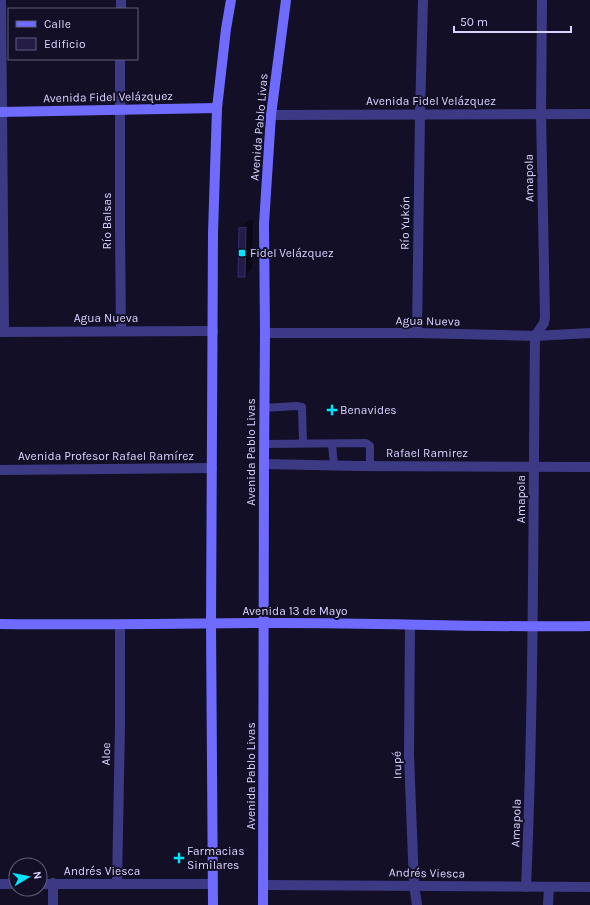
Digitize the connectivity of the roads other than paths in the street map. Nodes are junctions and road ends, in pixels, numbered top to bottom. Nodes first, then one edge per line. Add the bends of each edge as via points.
1 (1, 0) edge
2 (231, 0) edge
3 (286, 0) edge
4 (423, 0) edge
5 (542, 0) edge
6 (120, 60) edge
7 (217, 108) junction
8 (120, 110) junction
9 (1, 112) edge
10 (420, 114) junction
11 (541, 114) junction
12 (590, 114) edge
13 (271, 115) junction
14 (121, 331) junction
15 (213, 331) junction
16 (2, 332) edge
17 (265, 333) junction
18 (417, 333) junction
19 (590, 333) edge
20 (535, 336) junction
21 (264, 408) junction
22 (303, 443) junction
23 (264, 444) junction
24 (332, 444) junction
25 (264, 464) junction
26 (334, 466) junction
27 (370, 466) junction
28 (534, 466) junction
29 (590, 467) edge
30 (212, 468) junction
31 (0, 470) edge
32 (263, 623) junction
33 (0, 624) edge
34 (211, 624) junction
35 (120, 625) junction
36 (410, 625) junction
37 (590, 626) edge
38 (0, 627) edge
39 (532, 627) junction
40 (48, 883) edge
41 (53, 883) junction
42 (117, 884) junction
43 (213, 884) junction
44 (264, 885) junction
45 (414, 885) junction
46 (526, 887) junction
47 (549, 887) junction
48 (590, 887) edge
49 (53, 905) edge
50 (213, 905) edge
51 (263, 905) edge
52 (417, 905) edge
53 (548, 905) edge

1 - 9 street
2 - 7 main road
3 - 13 main road, Avenida Pablo Livas
4 - 10 street, Río Yukón
5 - 11 street, Amapola
6 - 8 street, Río Balsas
7 - 8 main road, Avenida Fidel Velázquez
7 - 15 main road
8 - 9 main road, Avenida Fidel Velázquez
8 - 14 street, Río Balsas
9 - 16 street
10 - 11 street, Avenida Fidel Velázquez
10 - 13 street, Avenida Fidel Velázquez
10 - 18 street, Río Yukón
11 - 12 street, Avenida Fidel Velázquez
11 - 20 street, Amapola via 545,317
13 - 17 main road, Avenida Pablo Livas via 264,224
14 - 15 street, Agua Nueva
14 - 16 street, Agua Nueva
15 - 30 main road
17 - 18 street, Agua Nueva
17 - 21 main road, Avenida Pablo Livas
18 - 20 street, Agua Nueva
19 - 20 street, Agua Nueva
20 - 28 street, Amapola
21 - 22 lane via 302,406
21 - 23 main road, Avenida Pablo Livas
22 - 23 lane
22 - 24 lane
23 - 25 main road, Avenida Pablo Livas
24 - 26 lane
24 - 27 lane via 366,443 370,446
25 - 26 street, Rafael Ramirez
25 - 32 main road, Avenida Pablo Livas
26 - 27 street, Rafael Ramirez
27 - 28 street, Rafael Ramirez
28 - 29 street, Rafael Ramirez
28 - 39 street, Amapola
30 - 31 street, Avenida Profesor Rafael Ramírez
30 - 34 main road
32 - 34 main road, Avenida 13 de Mayo
32 - 36 main road, Avenida 13 de Mayo
32 - 44 main road, Avenida Pablo Livas
33 - 35 main road, Avenida 13 de Mayo
33 - 38 street
34 - 35 main road, Avenida 13 de Mayo
34 - 43 main road
35 - 42 street, Aloe
36 - 39 main road, Avenida 13 de Mayo
36 - 45 street, Irupé via 409,755
37 - 39 main road, Avenida 13 de Mayo
39 - 46 street, Amapola via 530,804
40 - 41 street, Andrés Viesca
41 - 42 street, Andrés Viesca
41 - 49 street
42 - 43 street, Andrés Viesca
43 - 50 main road
44 - 45 street, Andrés Viesca
44 - 51 main road, Avenida Pablo Livas
45 - 46 street, Andrés Viesca
45 - 52 street, Irupé
46 - 47 street, Andrés Viesca
47 - 48 street, Andrés Viesca
47 - 53 street

